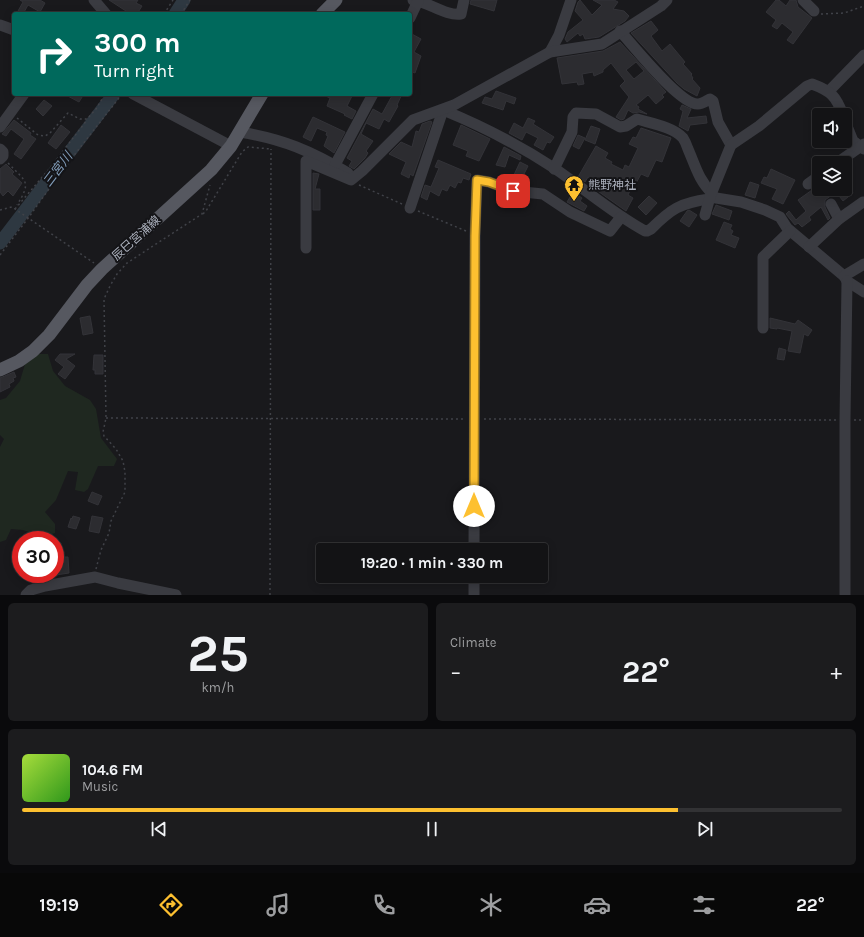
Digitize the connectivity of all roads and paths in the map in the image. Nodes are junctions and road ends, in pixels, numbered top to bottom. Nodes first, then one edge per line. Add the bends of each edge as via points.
1 (94, 0) edge
2 (174, 0) edge
3 (190, 0) edge
4 (416, 0) edge
5 (464, 0) edge
6 (571, 0) edge
7 (667, 0) edge
8 (804, 0) edge
9 (333, 1) edge
10 (864, 6) edge
11 (814, 11) joint
12 (104, 12) edge
13 (165, 12) edge
14 (181, 12) edge
15 (324, 12) edge
16 (412, 12) edge
17 (0, 25) edge
18 (12, 29) edge
19 (620, 31) junction
20 (550, 52) junction
21 (864, 54) edge
22 (829, 91) junction
23 (22, 96) edge
24 (104, 96) edge
25 (120, 96) edge
26 (137, 96) edge
27 (261, 96) edge
28 (372, 96) edge
29 (840, 108) edge
30 (443, 110) junction
31 (10, 112) junction
32 (87, 119) junction
33 (0, 127) edge
34 (240, 132) junction
35 (852, 138) edge
36 (731, 145) junction
37 (231, 146) junction
38 (863, 146) edge
39 (271, 149) junction
40 (276, 150) dead end
41 (1, 155) edge
42 (848, 156) edge
43 (335, 165) junction
44 (554, 169) junction
45 (209, 172) junction
46 (354, 177) junction
47 (812, 181) edge
48 (808, 184) dead end
49 (710, 197) junction
50 (863, 202) dead end
51 (831, 204) dead end
52 (410, 208) dead end
53 (16, 209) junction
54 (0, 210) edge
55 (202, 214) junction
56 (705, 215) dead end
57 (30, 217) junction
58 (621, 217) junction
59 (839, 218) junction
60 (790, 231) junction
61 (809, 247) junction
62 (306, 248) dead end
63 (0, 255) edge
64 (864, 264) edge
65 (102, 269) junction
66 (845, 278) junction
67 (864, 292) edge
68 (763, 328) dead end
69 (0, 370) edge
70 (106, 418) junction
71 (270, 418) junction
72 (474, 419) junction
73 (845, 420) junction
74 (474, 543) edge
75 (95, 577) junction
76 (474, 583) edge
77 (26, 595) edge
78 (176, 595) edge
79 (270, 595) edge
80 (474, 595) edge
81 (845, 595) edge

1 - 12 street
2 - 13 path
3 - 14 path
4 - 5 street via 454,15 461,14
4 - 16 street
6 - 20 street
7 - 19 street
8 - 11 street
9 - 15 main road
10 - 11 path via 844,13 822,15
17 - 18 street
19 - 20 street via 602,44
19 - 36 street via 675,93 692,103 698,104 710,99 713,101 718,122
20 - 30 street
21 - 22 street
22 - 29 street
22 - 36 street via 812,84 807,86 759,126
23 - 31 street
24 - 32 path
25 - 57 path via 61,172
26 - 37 street
27 - 34 main road, 辰巳宮浦線
28 - 43 street
30 - 44 street via 504,138
30 - 46 street via 413,120
30 - 52 street
31 - 32 path via 38,135 45,136 68,113 80,119
31 - 33 street
32 - 53 path
34 - 37 main road, 辰巳宮浦線
34 - 43 street via 268,136
35 - 38 street
36 - 49 street
37 - 45 main road, 辰巳宮浦線
38 - 42 street
39 - 40 path
39 - 55 path via 248,147 242,152
39 - 71 path
41 - 53 path via 26,183 26,190
43 - 46 street
44 - 49 street via 572,132 573,116 576,113 596,114 620,127 637,119 661,124 683,138 698,176
44 - 58 street
45 - 55 path via 211,182
45 - 65 main road, 辰巳宮浦線
46 - 62 street via 351,180 306,161
47 - 48 street
49 - 56 street
49 - 58 street via 673,209 648,231
49 - 60 street via 741,202 773,213 780,217
50 - 59 street
51 - 59 street
53 - 54 path via 12,207
53 - 57 path
55 - 70 path via 128,263 110,286 104,299
57 - 63 path
57 - 65 path
58 - 72 street via 610,230 570,212 543,194 513,191 477,180
59 - 61 street
60 - 61 street
60 - 68 street via 763,257
61 - 66 street
64 - 66 street
65 - 69 main road, 辰巳宮浦線 via 33,351 20,361
66 - 67 street
66 - 73 street
70 - 71 path
70 - 75 path via 104,436 123,461 125,492 111,521
71 - 72 path
71 - 79 path
72 - 73 path
72 - 74 street
73 - 81 street
75 - 77 street via 45,586
75 - 78 street
76 - 80 street

